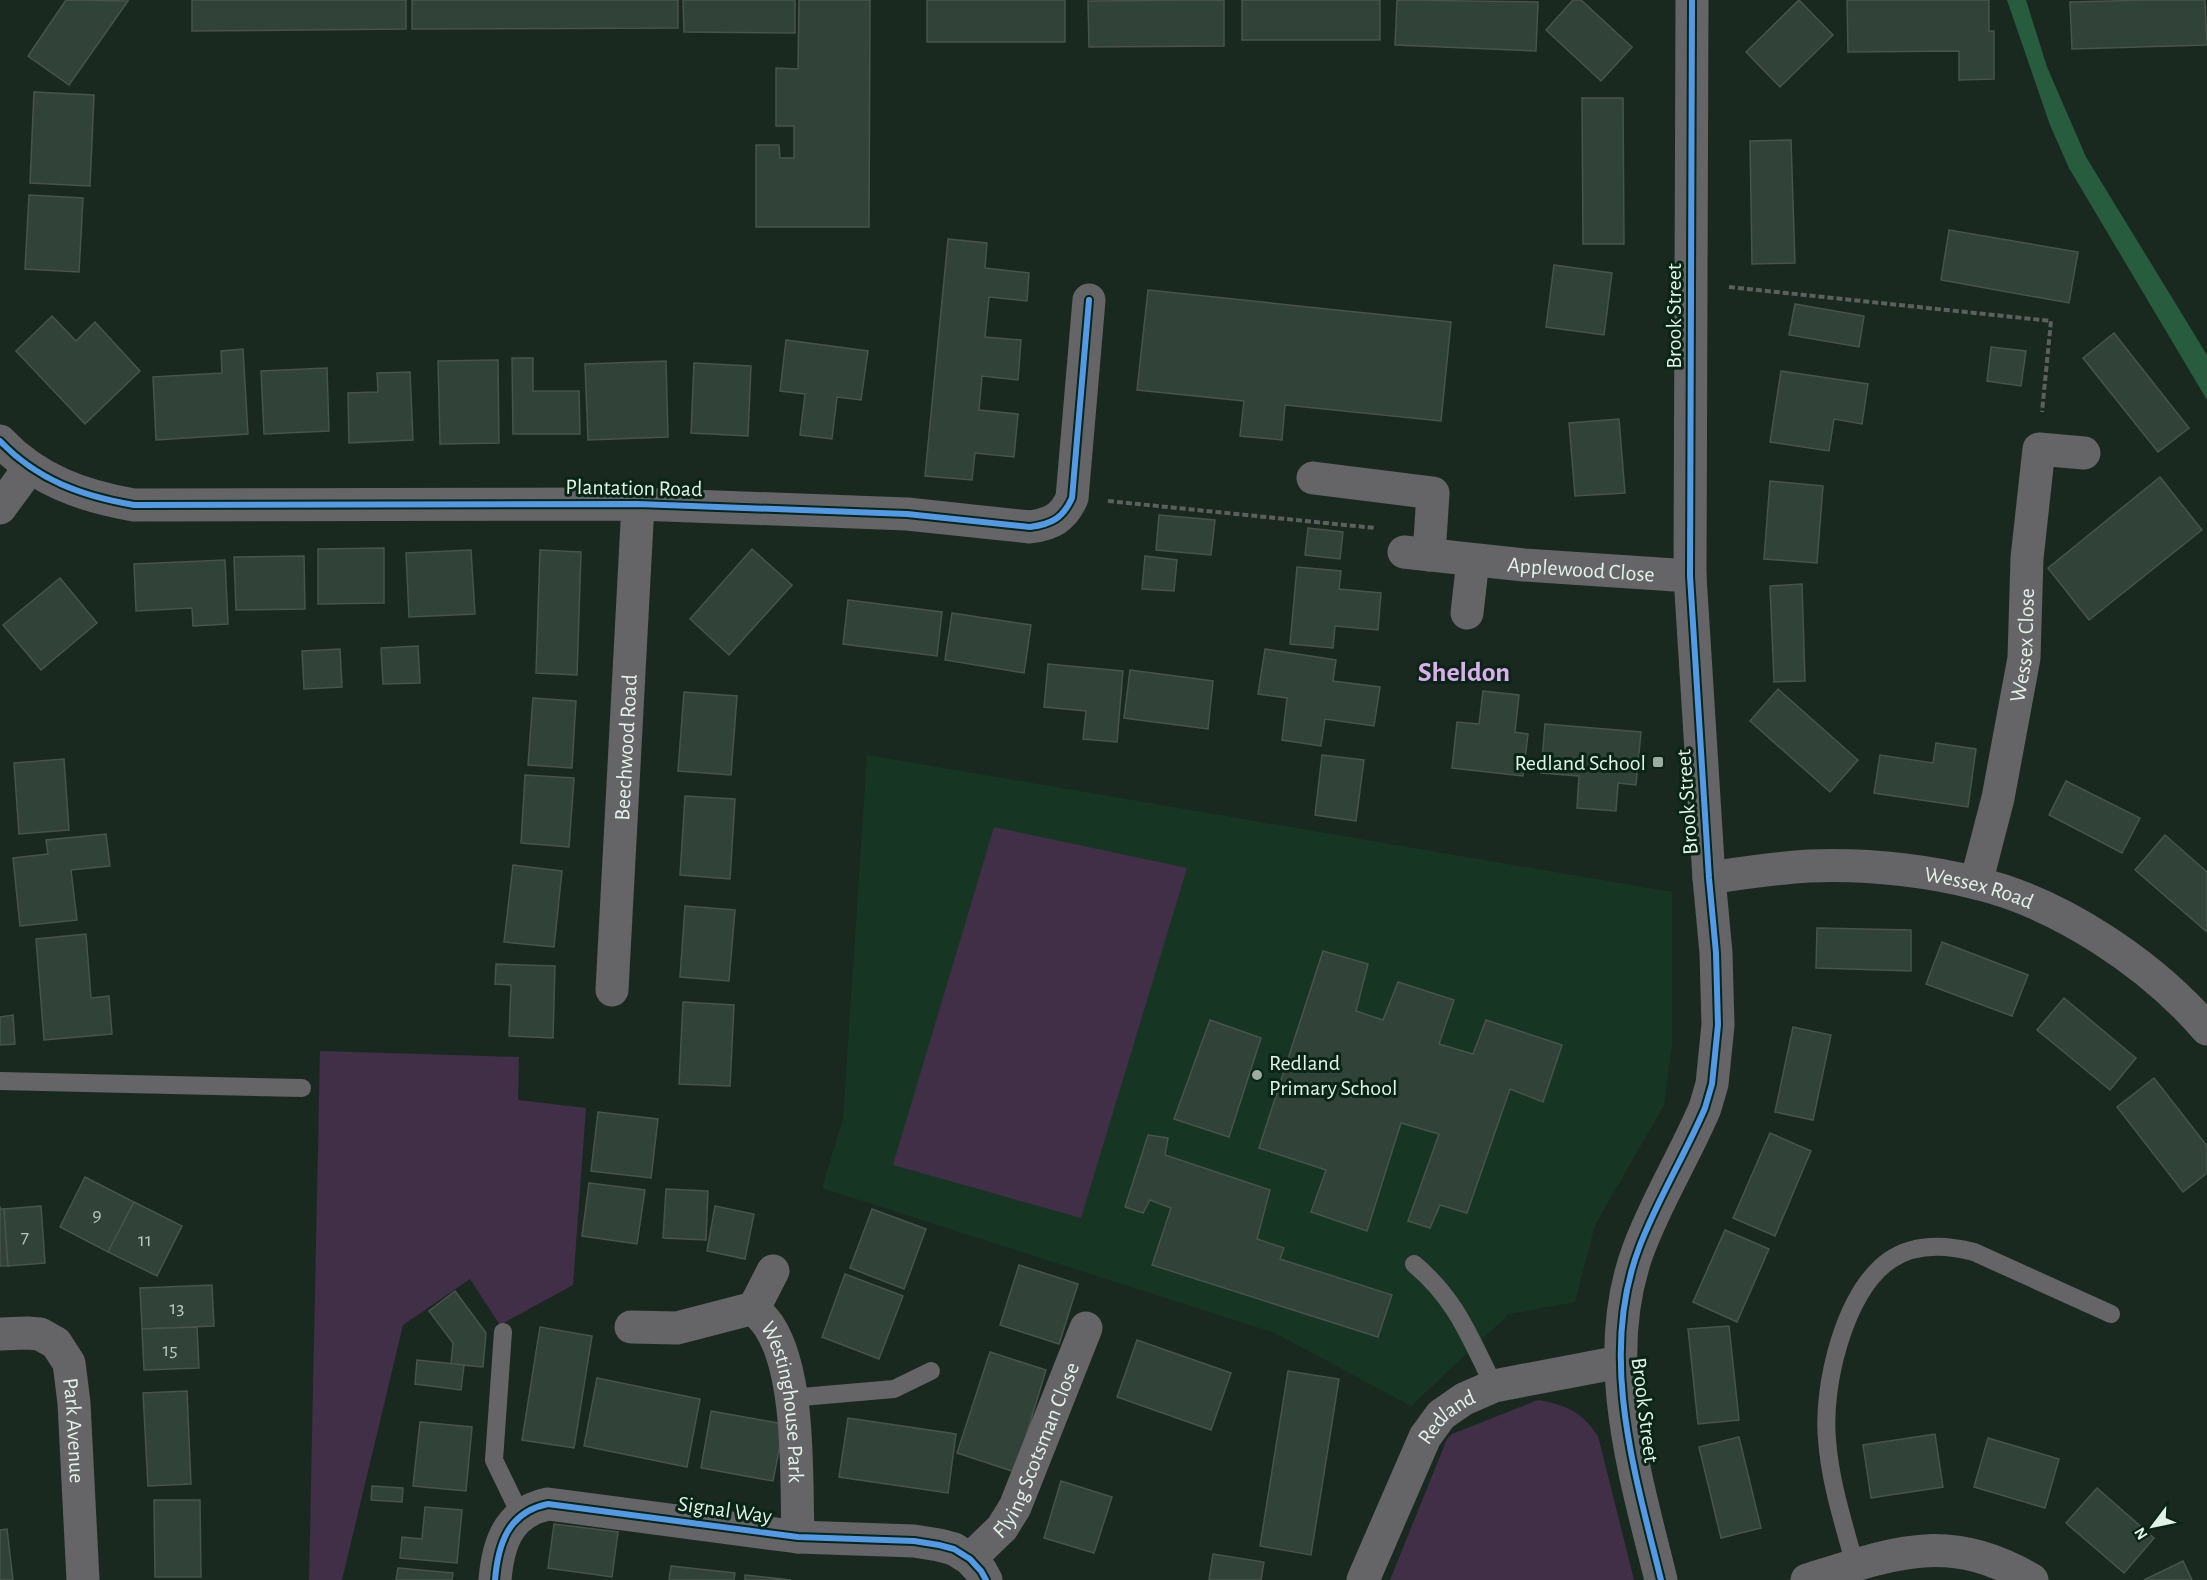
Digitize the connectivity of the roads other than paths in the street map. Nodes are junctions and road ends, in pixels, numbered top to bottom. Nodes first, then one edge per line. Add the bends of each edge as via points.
1 (1692, 0) edge
2 (1089, 300) dead end
3 (0, 441) edge
4 (2084, 453) dead end
5 (30, 467) junction
6 (1313, 478) dead end
7 (638, 504) junction
8 (0, 508) edge
9 (1473, 560) junction
10 (1690, 576) junction
11 (1467, 613) dead end
12 (1709, 878) junction
13 (1976, 883) junction
14 (612, 990) dead end
15 (2207, 1029) edge
16 (0, 1081) edge
17 (302, 1088) dead end
18 (1414, 1264) dead end
19 (773, 1271) dead end
20 (754, 1308) junction
21 (2111, 1314) dead end
22 (631, 1327) dead end
23 (1086, 1328) dead end
24 (503, 1332) dead end
25 (0, 1334) edge
26 (1620, 1362) junction
27 (931, 1371) dead end
28 (1494, 1386) junction
29 (790, 1398) junction
30 (521, 1516) junction
31 (798, 1537) junction
32 (978, 1570) edge
33 (1857, 1573) edge
34 (83, 1580) edge
35 (495, 1580) edge
36 (1363, 1580) edge
37 (1661, 1580) edge
38 (1807, 1580) edge
39 (2032, 1580) edge

1 - 10 street, Brook Street
2 - 7 street, Plantation Road via 1072,498 1058,520 1030,527 907,514
3 - 5 street, Plantation Road
4 - 13 street, Wessex Close via 2039,449 2027,558 2024,657 1998,798
5 - 7 street, Plantation Road via 98,499 134,505
5 - 8 street
6 - 9 street, Applewood Close via 1433,493 1417,553
7 - 14 street, Beechwood Road
9 - 10 street, Applewood Close
9 - 11 street
10 - 12 street, Brook Street
12 - 13 street, Wessex Road via 1820,866 1923,873
12 - 26 street, Brook Street via 1718,1025 1712,1084 1696,1129 1639,1248 1628,1284
13 - 15 street, Wessex Road via 2058,915 2102,940 2158,980
16 - 17 lane
18 - 28 lane via 1444,1293
19 - 20 street, Westinghouse Park
20 - 22 street, Westinghouse Park via 676,1328
20 - 29 street, Westinghouse Park via 778,1346
21 - 33 lane via 1954,1246 1915,1249 1890,1260 1874,1274 1838,1348 1826,1412 1831,1470
23 - 32 street, Flying Scotsman Close via 1015,1506
24 - 30 lane via 494,1460
25 - 34 street, Park Avenue via 40,1334 56,1343 69,1364
26 - 28 street, Redland
26 - 37 street, Brook Street via 1627,1429
27 - 29 lane via 894,1389
28 - 36 street, Redland via 1450,1408 1425,1437
29 - 31 street, Westinghouse Park via 795,1431
30 - 31 street, Signal Way via 539,1506 558,1505
30 - 35 street via 499,1546
31 - 32 street, Signal Way via 914,1541 954,1549
33 - 38 street
33 - 39 street via 1900,1553 1940,1549 1985,1557

